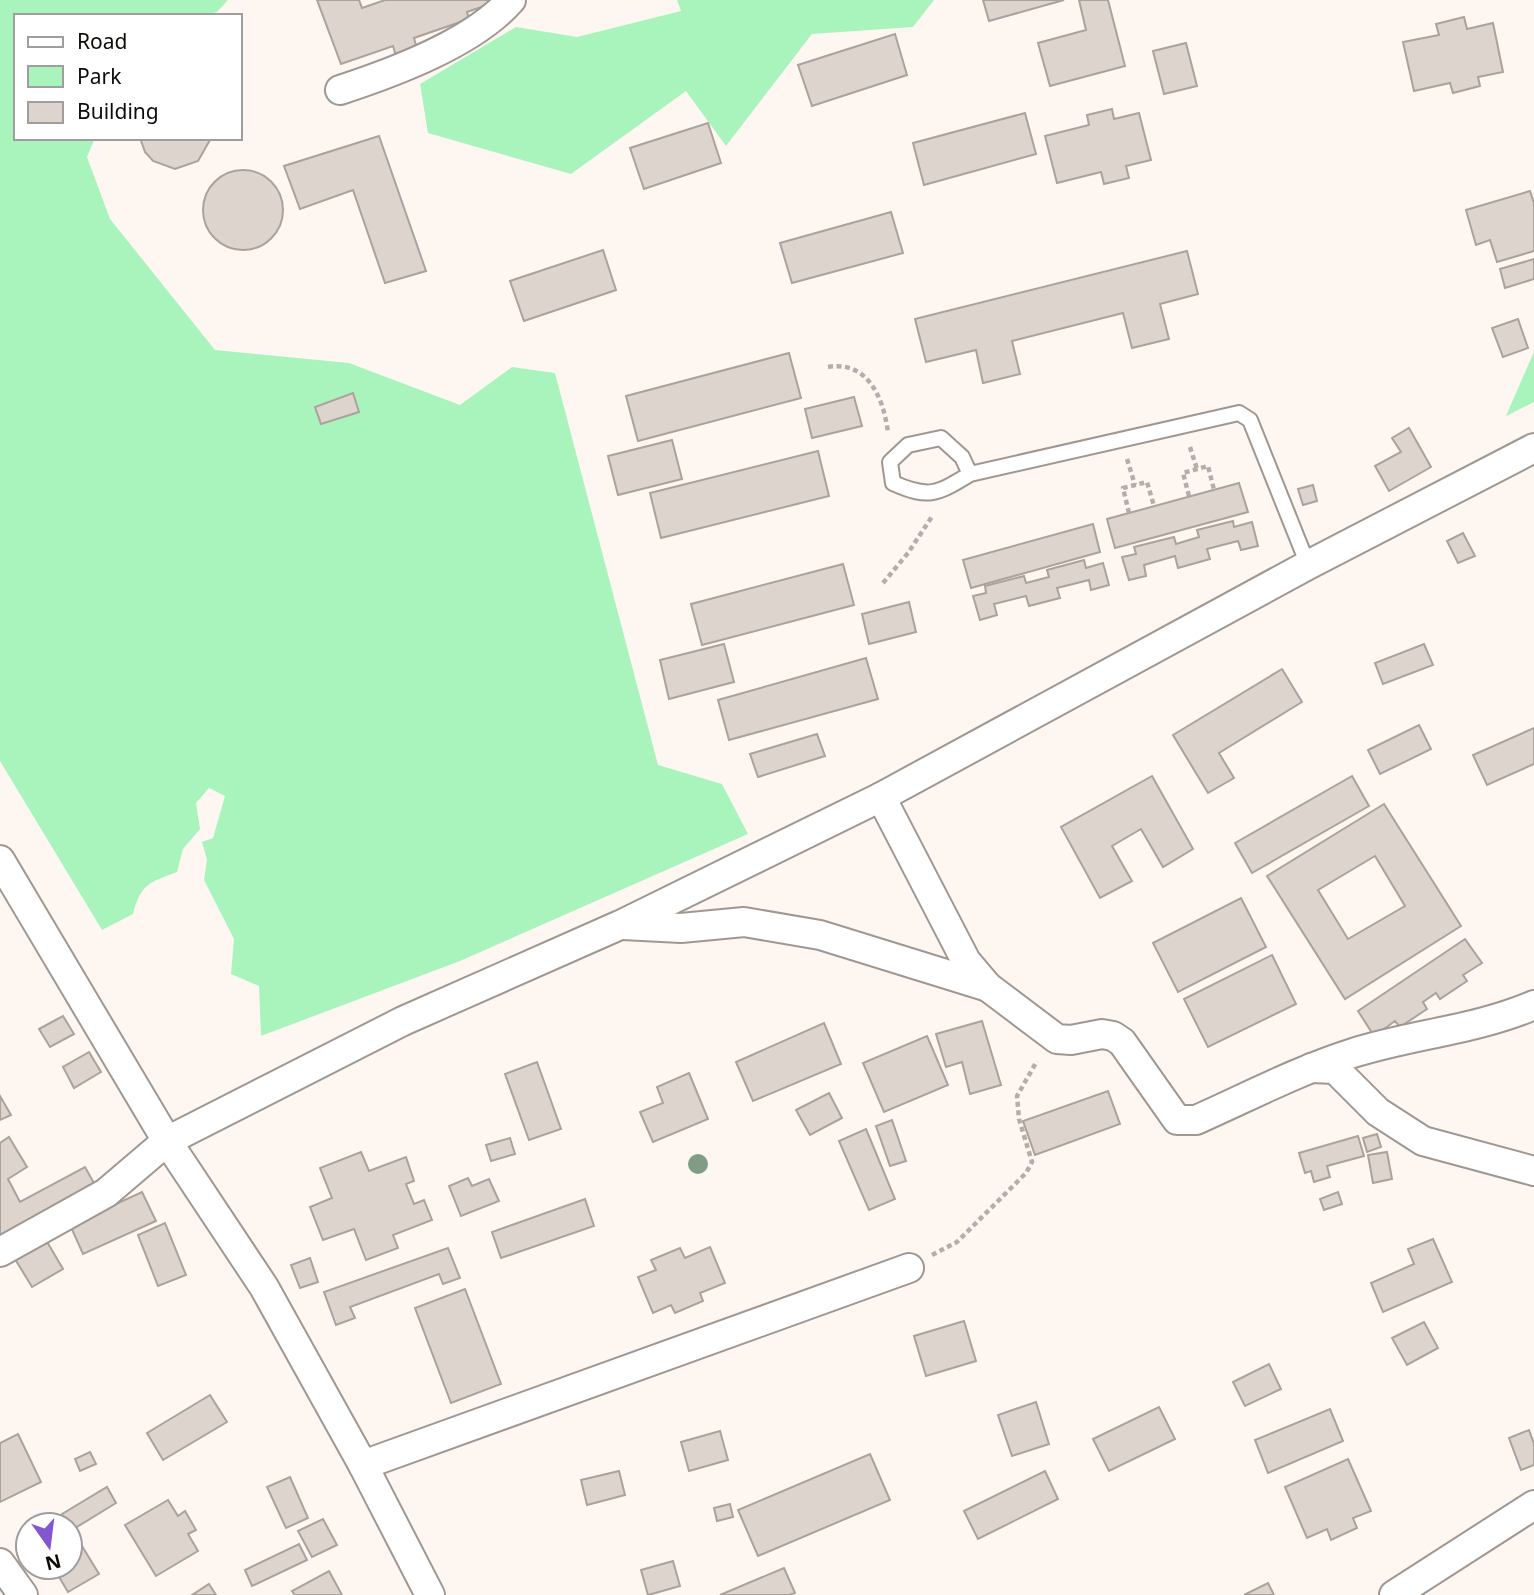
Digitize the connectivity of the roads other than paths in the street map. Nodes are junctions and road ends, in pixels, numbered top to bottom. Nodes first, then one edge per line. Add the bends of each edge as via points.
1 (511, 0) edge
2 (340, 90) dead end
3 (1534, 448) edge
4 (970, 474) junction
5 (1308, 565) junction
6 (881, 797) junction
7 (0, 860) edge
8 (620, 925) junction
9 (988, 987) junction
10 (1534, 1005) edge
11 (1311, 1068) junction
12 (167, 1141) junction
13 (1534, 1171) edge
14 (0, 1252) edge
15 (909, 1268) road end
16 (363, 1465) junction
17 (1534, 1505) edge
18 (0, 1563) edge
19 (23, 1595) edge
20 (430, 1595) edge
21 (1394, 1595) edge

1 - 2 street via 498,15 404,69
3 - 5 street
4 - 4 lane via 962,457 941,438 908,445 890,462 893,483 920,495 946,489
4 - 5 lane via 1239,413 1250,420
5 - 6 street
6 - 8 street
6 - 9 street via 966,961
7 - 12 street
8 - 9 street via 681,928 744,922 820,935
8 - 12 street via 403,1021
9 - 11 street via 1057,1039 1101,1034 1122,1042 1171,1116 1186,1122
10 - 11 street via 1501,1020 1405,1039
11 - 13 street via 1335,1069 1378,1112 1423,1141
12 - 14 street via 106,1193
12 - 16 street via 264,1287
15 - 16 street
16 - 20 street
17 - 21 street
18 - 19 street

